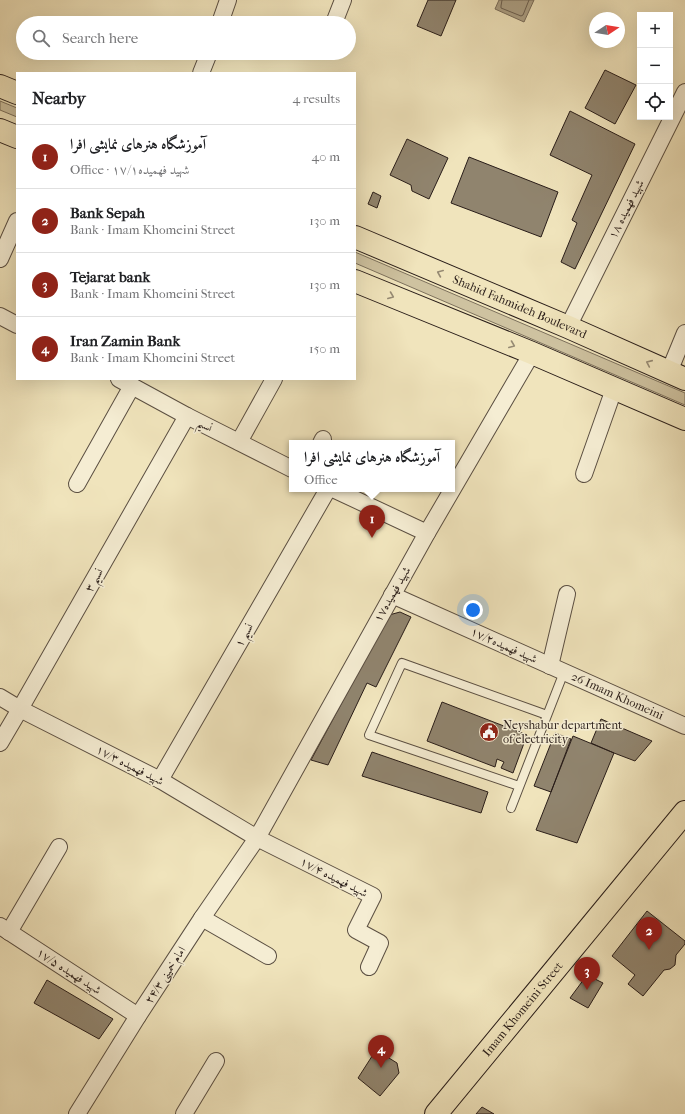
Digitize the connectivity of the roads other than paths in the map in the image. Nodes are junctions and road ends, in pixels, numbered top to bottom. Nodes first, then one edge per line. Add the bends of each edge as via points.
1 (228, 0) edge
2 (343, 0) edge
3 (222, 16) edge
4 (337, 16) edge
5 (206, 60) edge
6 (201, 72) edge
7 (0, 86) edge
8 (685, 92) edge
9 (16, 93) edge
10 (0, 130) edge
11 (16, 138) edge
12 (16, 223) edge
13 (356, 237) edge
14 (0, 260) edge
15 (356, 281) edge
16 (568, 327) junction
17 (685, 333) edge
18 (532, 353) junction
19 (677, 375) edge
20 (273, 380) edge
21 (124, 381) edge
22 (614, 389) junction
23 (187, 416) junction
24 (685, 420) edge
25 (239, 442) junction
26 (289, 467) edge
27 (584, 474) dead end
28 (77, 484) dead end
29 (455, 485) edge
30 (326, 492) edge
31 (338, 492) edge
32 (451, 492) edge
33 (427, 533) junction
34 (567, 594) dead end
35 (392, 595) junction
36 (557, 669) junction
37 (0, 697) edge
38 (20, 709) junction
39 (547, 715) junction
40 (685, 726) edge
41 (0, 743) edge
42 (160, 780) junction
43 (519, 786) junction
44 (510, 808) dead end
45 (685, 812) edge
46 (257, 838) junction
47 (59, 847) dead end
48 (202, 918) junction
49 (5, 929) edge
50 (268, 956) dead end
51 (369, 967) dead end
52 (138, 1016) junction
53 (216, 1061) dead end
54 (77, 1114) edge
55 (184, 1114) edge
56 (436, 1114) edge

1 - 3 street
2 - 4 street
5 - 6 street
7 - 9 main road
8 - 16 street, شهید فهمیده ۱۸
10 - 11 main road
12 - 14 street
16 -> 13 main road, Shahid Fahmideh Boulevard
15 -> 18 main road
19 -> 16 main road, Shahid Fahmideh Boulevard
17 - 19 street
18 - 22 main road
18 - 29 street, شهید فهمیده۱۷
20 - 25 street
21 - 23 street, نسیم
21 - 28 street
22 - 24 main road
22 - 27 street
23 - 25 street, نسیم
23 - 38 street, نسیم ۳
25 - 26 street, نسیم
30 - 42 street, نسیم ۱
31 - 33 street
32 - 33 street, شهید فهمیده۱۷
33 - 35 street, شهید فهمیده۱۷
34 - 36 street
35 - 36 street, شهید فهمیده۱۷/۲
35 - 46 street, شهید فهمیده۱۷
36 - 39 lane
36 - 40 street, 26 Imam Khomeini
37 - 38 street, شهید فهمیده ۱۷/۳
38 - 41 street, نسیم ۳
38 - 42 street, شهید فهمیده ۱۷/۳
39 - 43 lane
39 - 43 lane via 402,662 369,735
42 - 46 street, شهید فهمیده ۱۷/۳
43 - 44 lane
45 - 56 main road, Imam Khomeini Street
46 - 48 street, امام خمینی ۲۴/۳
46 - 51 street, شهید فهمیده ۱۷/۴ via 372,896 356,930 380,943
47 - 49 street
48 - 50 street
48 - 52 street, امام خمینی ۲۴/۳
49 - 52 street, شهید فهمیده ۱۷/۵
52 - 54 street, امام خمینی ۲۴/۳
53 - 55 street

